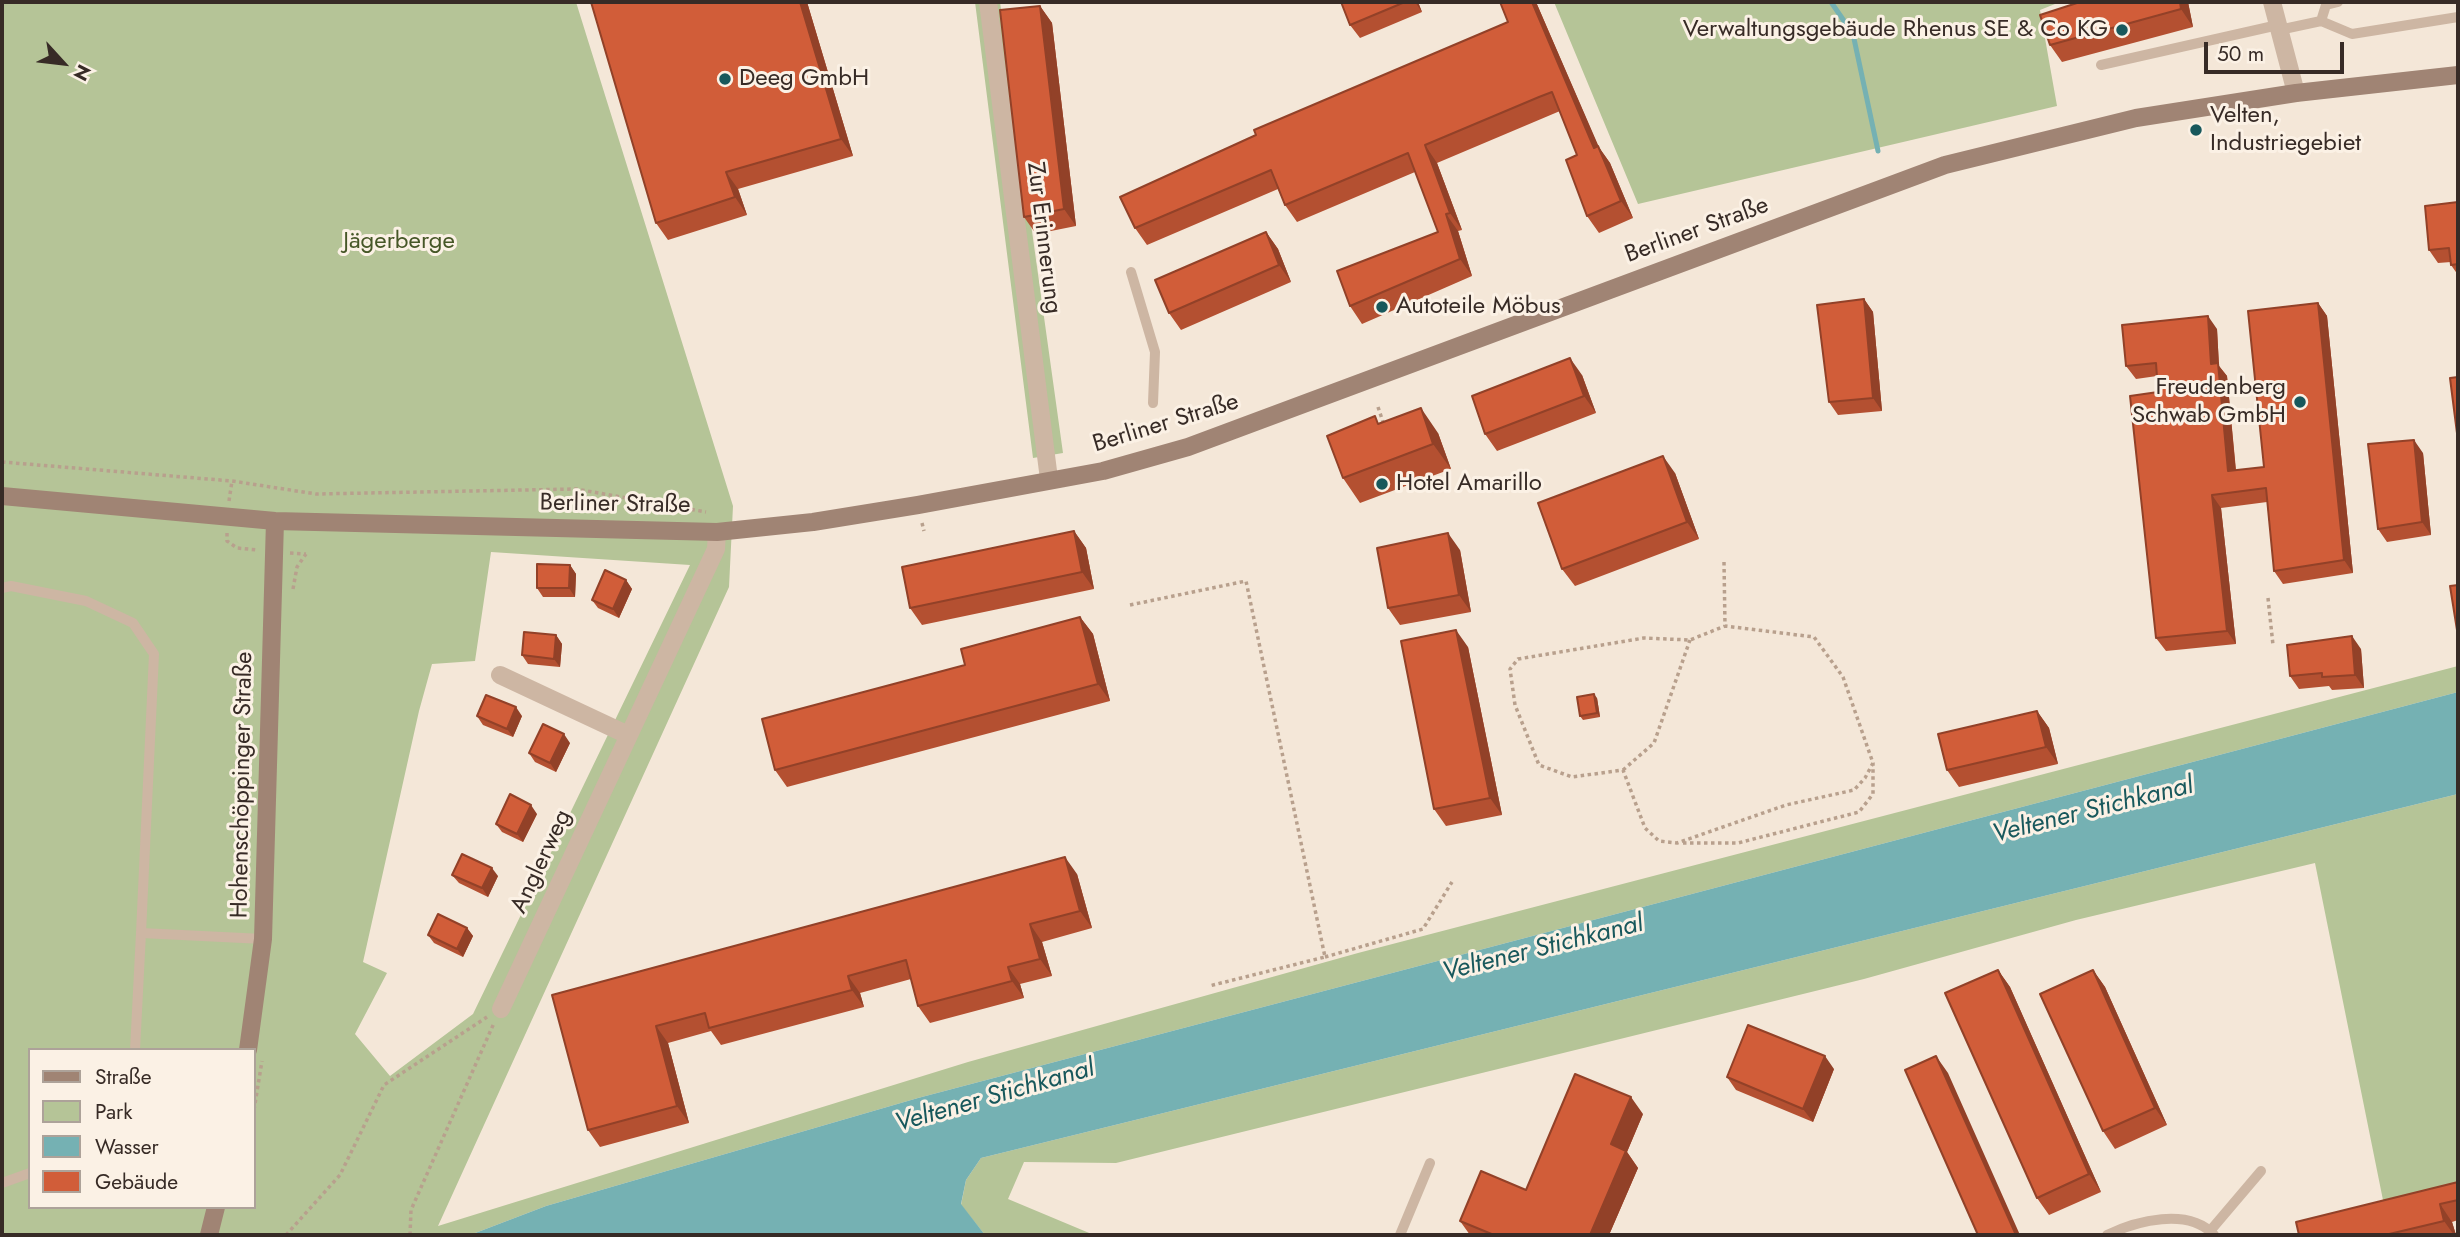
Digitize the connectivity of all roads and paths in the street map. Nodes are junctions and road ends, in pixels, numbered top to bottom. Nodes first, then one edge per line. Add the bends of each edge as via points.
1 (988, 2) edge
2 (2272, 2) edge
3 (2339, 2) edge
4 (2458, 17) edge
5 (2321, 21) junction
6 (2279, 27) junction
7 (2101, 65) dead end
8 (2458, 75) edge
9 (2296, 93) junction
10 (1131, 272) dead end
11 (1153, 403) dead end
12 (1378, 407) dead end
13 (1385, 429) edge
14 (2, 462) edge
15 (1049, 480) junction
16 (2, 496) edge
17 (714, 513) dead end
18 (275, 521) junction
19 (717, 532) junction
20 (1724, 562) dead end
21 (2, 588) edge
22 (2268, 598) dead end
23 (1130, 605) dead end
24 (1726, 626) junction
25 (1690, 640) junction
26 (2273, 645) dead end
27 (500, 675) dead end
28 (628, 735) junction
29 (1873, 763) junction
30 (1623, 770) junction
31 (1677, 843) junction
32 (1452, 882) dead end
33 (141, 933) junction
34 (263, 939) junction
35 (1325, 957) junction
36 (1209, 986) dead end
37 (501, 1009) junction
38 (135, 1048) edge
39 (248, 1048) edge
40 (1430, 1163) dead end
41 (2261, 1171) dead end
42 (28, 1173) edge
43 (2, 1183) edge
44 (216, 1209) edge
45 (2212, 1233) edge
46 (209, 1235) edge
47 (286, 1235) edge
48 (410, 1235) edge
49 (1400, 1235) edge
50 (2107, 1235) edge

1 - 15 street, Zur Erinnerung
2 - 6 street
3 - 5 lane via 2326,5
4 - 5 lane via 2352,34
5 - 6 lane
6 - 7 lane
6 - 9 street
8 - 9 main road, Berliner Straße
9 - 15 main road, Berliner Straße via 2136,118 1944,165 1188,447 1103,471
10 - 11 lane via 1155,352
12 - 13 path
14 - 17 path via 232,481 316,495 576,489
15 - 19 main road, Berliner Straße via 918,506
16 - 18 main road, Berliner Straße
18 - 19 main road, Berliner Straße
18 - 34 main road, Hohenschöppinger Straße
19 - 28 street, Anglerweg via 716,549
20 - 24 path
21 - 33 lane via 86,601 133,623 154,654
22 - 26 path
23 - 35 path via 1247,581
24 - 25 path
24 - 29 path via 1814,637 1843,677
25 - 30 path via 1654,743
25 - 30 path via 1644,638 1518,659 1510,669 1515,705 1539,765 1572,777
27 - 28 street
28 - 37 street, Anglerweg
29 - 31 path via 1854,790 1786,805
29 - 31 path via 1873,794 1858,812 1738,843
30 - 31 path via 1645,828 1659,841
32 - 35 path via 1423,929
33 - 34 lane
33 - 38 lane
34 - 39 main road, Hohenschöppinger Straße
35 - 36 path
37 - 47 path via 384,1085 341,1175
37 - 48 path via 411,1210
40 - 49 lane
41 - 45 lane
42 - 43 lane
44 - 46 main road
45 - 50 lane via 2193,1222 2175,1219 2126,1226

